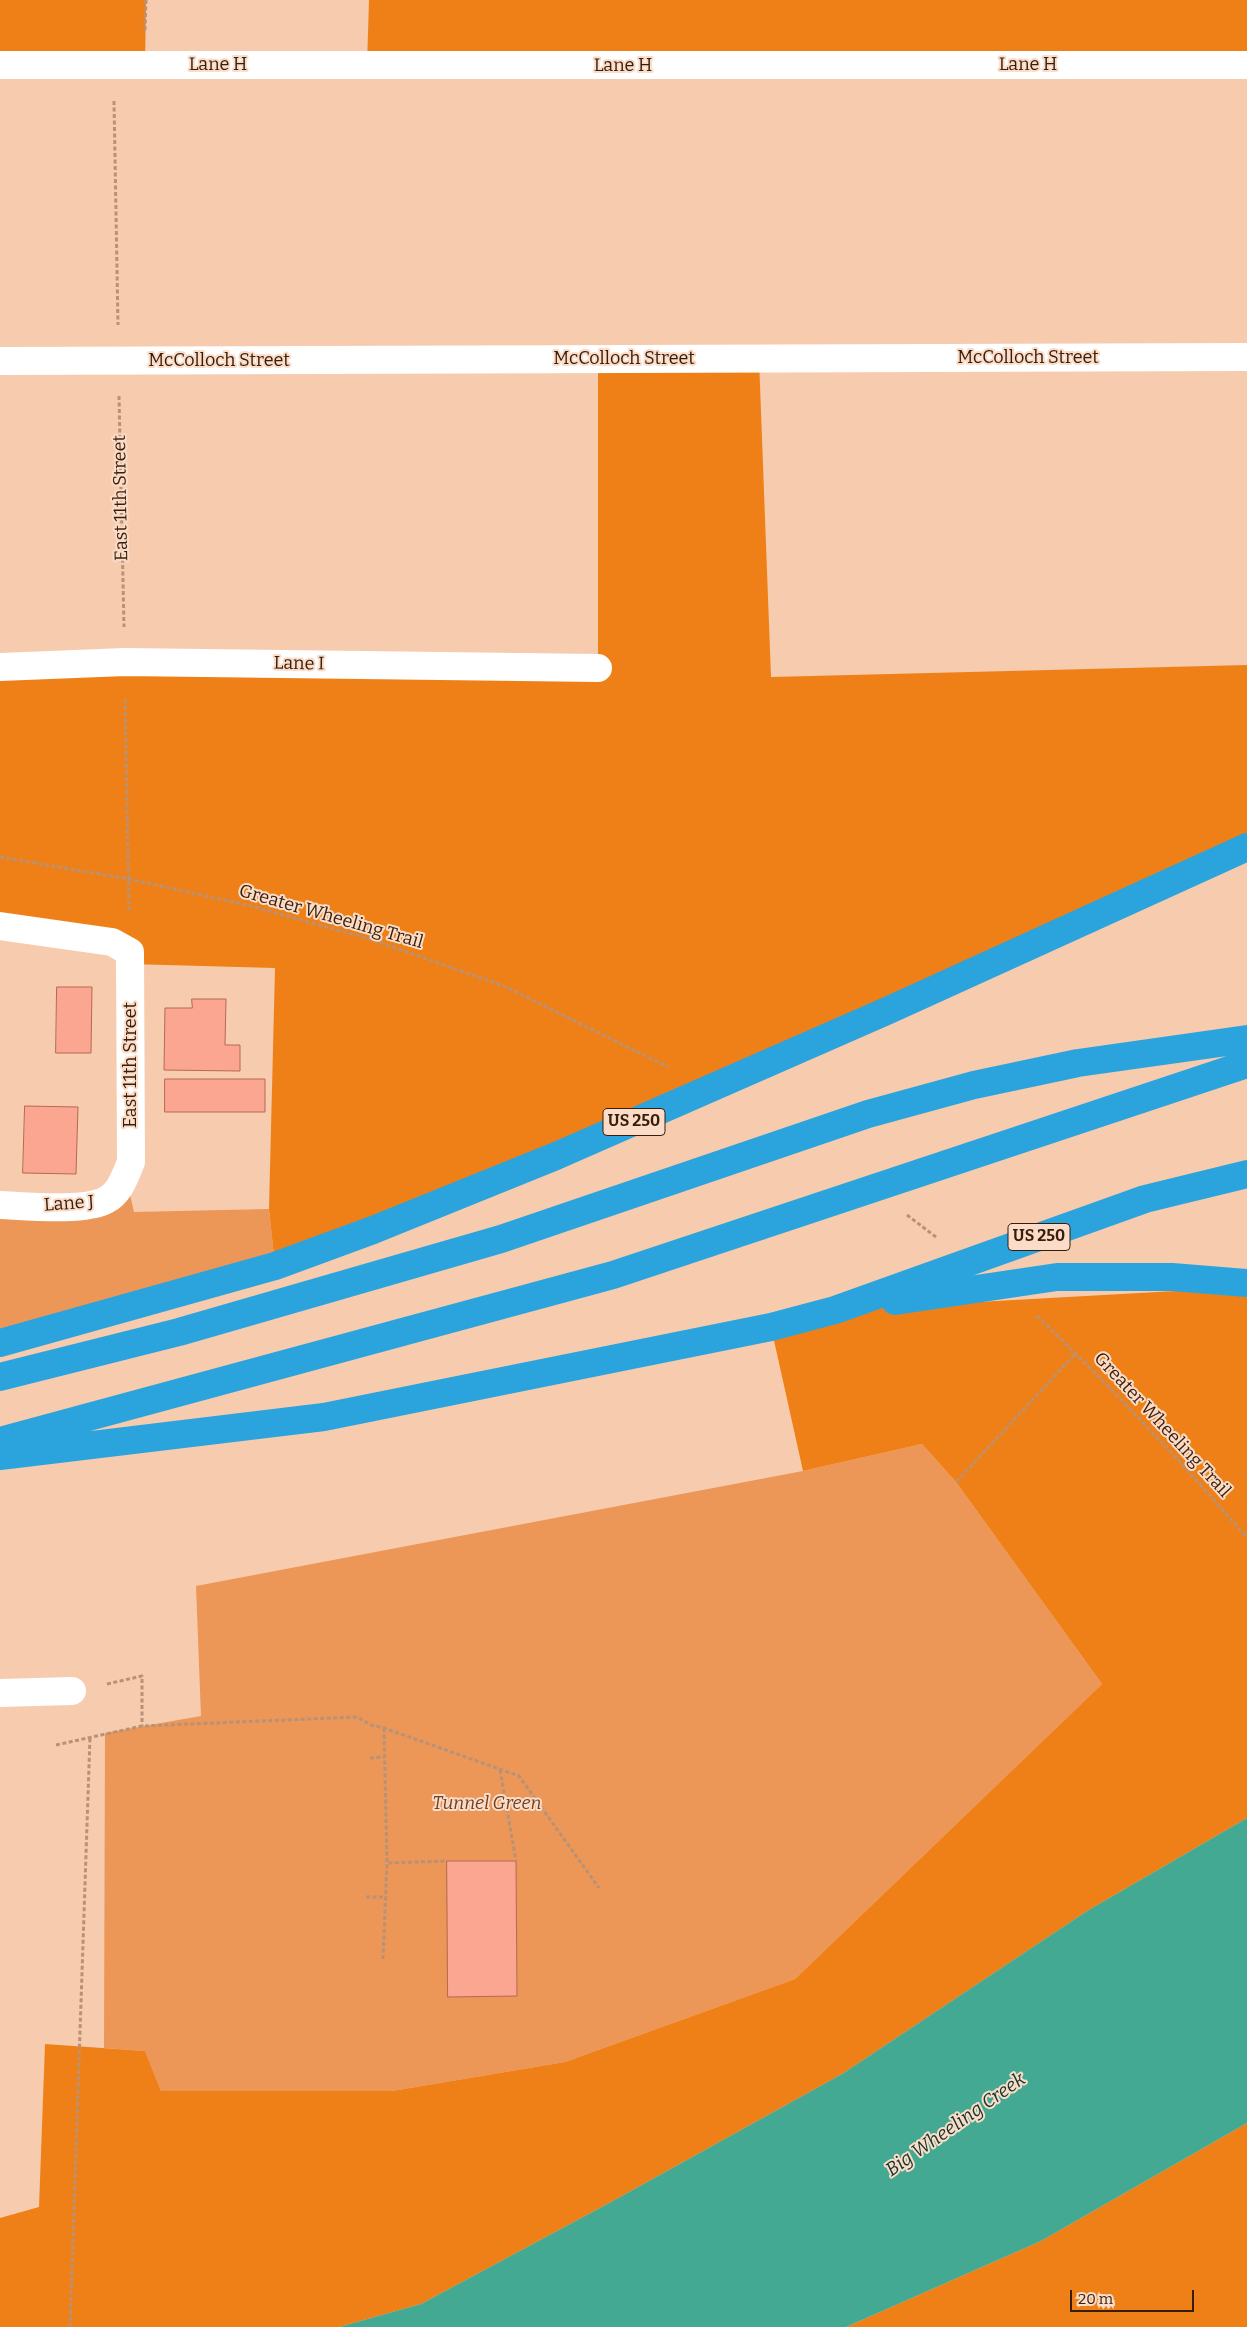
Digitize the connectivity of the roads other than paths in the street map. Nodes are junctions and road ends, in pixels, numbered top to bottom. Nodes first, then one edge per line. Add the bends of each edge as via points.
1 (0, 65) edge
2 (1247, 65) edge
3 (1247, 356) edge
4 (0, 361) edge
5 (0, 666) edge
6 (598, 668) dead end
7 (1247, 847) edge
8 (0, 926) edge
9 (1247, 1039) edge
10 (1247, 1064) edge
11 (1247, 1174) edge
12 (126, 1177) joint
13 (0, 1205) edge
14 (1247, 1283) edge
15 (834, 1310) junction
16 (0, 1343) edge
17 (0, 1377) edge
18 (0, 1441) edge
19 (0, 1456) edge
20 (72, 1691) road end
21 (0, 1693) edge

1 - 2 street, Lane H
3 - 4 street, McColloch Street
5 - 6 street, Lane I via 125,662
7 - 16 highway, US 250 via 889,1010 592,1140 373,1230 275,1266
8 - 12 street, East 11th Street via 112,942 130,952 131,1162
9 - 17 highway via 1078,1063 974,1085 868,1114 501,1239 179,1332
10 - 18 highway via 613,1275
11 - 15 highway, US 250 via 1145,1199
12 - 13 street, Lane J via 105,1201 78,1206
14 - 15 highway via 1172,1278 1057,1278
15 - 19 highway, US 250 via 770,1327 324,1417
20 - 21 street

